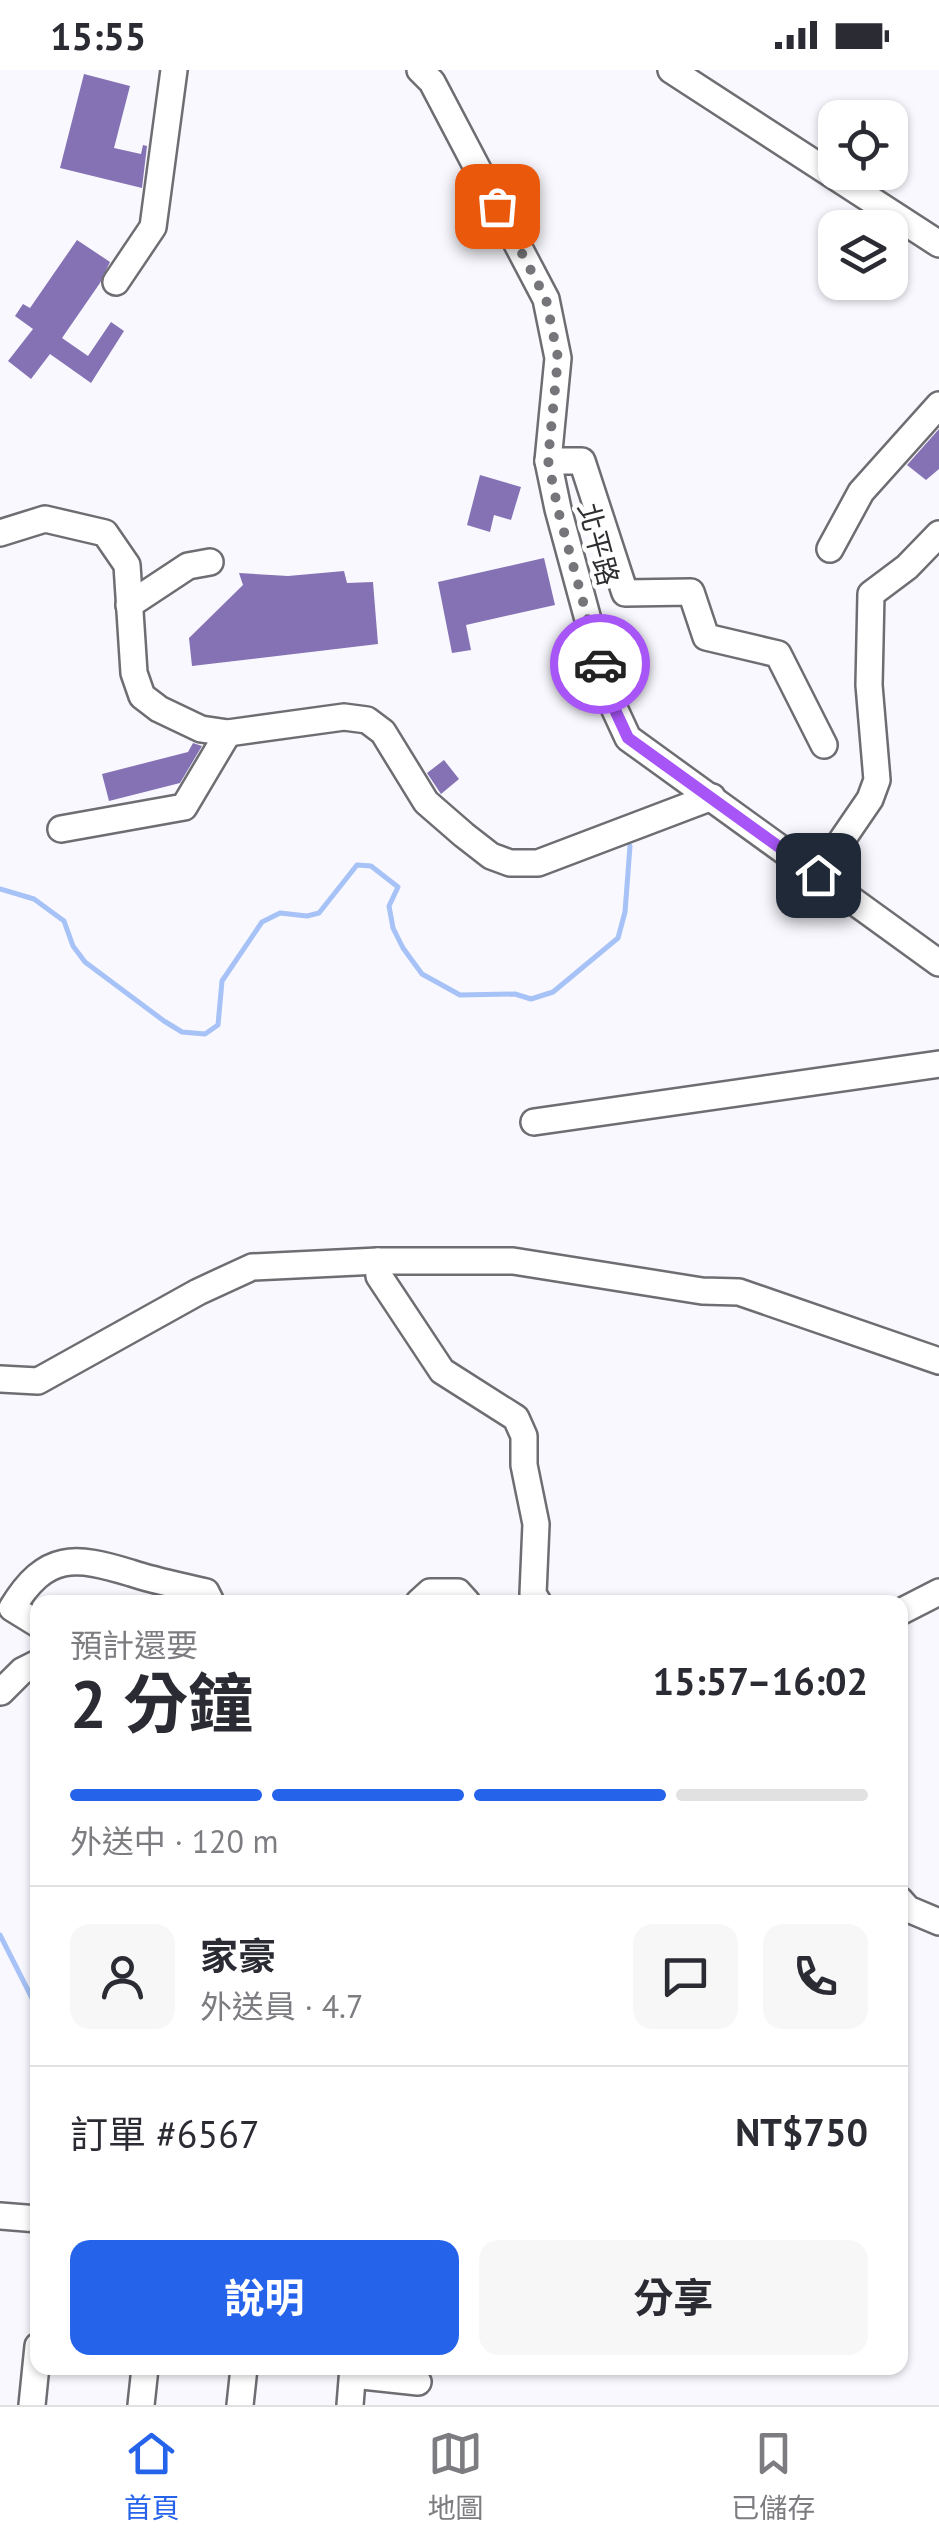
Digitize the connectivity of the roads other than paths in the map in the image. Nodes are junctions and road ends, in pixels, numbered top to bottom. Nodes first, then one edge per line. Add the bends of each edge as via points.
1 (174, 70) edge
2 (671, 70) edge
3 (434, 74) edge
4 (939, 244) edge
5 (116, 282) dead end
6 (939, 405) edge
7 (548, 460) junction
8 (0, 533) edge
9 (939, 534) edge
10 (830, 549) dead end
11 (210, 562) dead end
12 (129, 605) junction
13 (228, 733) junction
14 (824, 745) dead end
15 (712, 797) junction
16 (62, 830) dead end
17 (818, 875) junction
18 (939, 963) edge
19 (939, 1064) edge
20 (534, 1122) dead end
21 (378, 1261) junction
22 (939, 1361) edge
23 (0, 1379) edge
24 (939, 1592) edge
25 (208, 1595) edge
26 (427, 1595) edge
27 (461, 1595) edge
28 (534, 1595) edge
29 (908, 1608) edge
30 (30, 1619) edge
31 (30, 1667) edge
32 (2, 1692) edge
33 (908, 1910) edge
34 (939, 1922) edge
35 (0, 2216) edge
36 (30, 2218) edge
37 (35, 2375) edge
38 (144, 2375) edge
39 (243, 2375) edge
40 (353, 2375) edge
41 (377, 2375) edge
42 (418, 2382) dead end
43 (32, 2405) edge
44 (141, 2405) edge
45 (240, 2405) edge
46 (350, 2405) edge

1 - 5 street via 154,227
2 - 4 street
3 - 7 street, 北平路 via 546,299 558,358
6 - 10 street via 861,492
7 - 14 street via 582,461 625,594 691,592 706,637 778,654
7 - 15 street, 北平路 via 609,697 628,738
8 - 12 street via 44,518 105,532 127,565
9 - 17 street via 870,594 876,780
11 - 12 street via 188,566
12 - 13 street via 142,696 178,721
13 - 15 street via 344,717 368,720 393,746 426,802 491,856 510,862 538,863
13 - 16 street via 184,807
15 - 17 street, 北平路
17 - 18 street, 北平路
19 - 20 street
21 - 22 street via 513,1260 739,1292
21 - 23 street via 252,1267 38,1381
21 - 28 street via 379,1276 442,1371 516,1418 536,1524
24 - 29 street
25 - 30 street via 77,1560 42,1573 22,1592 12,1608
26 - 27 street
31 - 32 street
33 - 34 street
35 - 36 street
37 - 43 street
38 - 44 street
39 - 45 street
40 - 46 street
41 - 42 street

